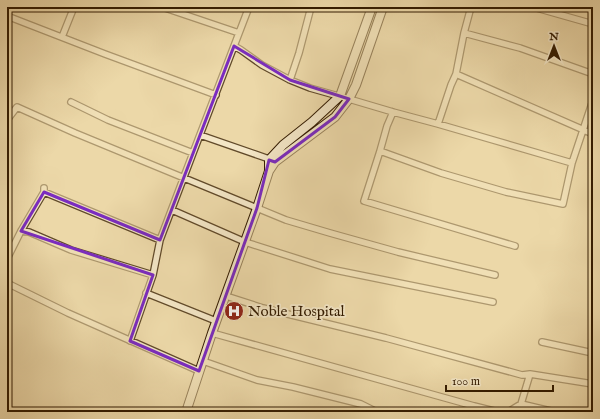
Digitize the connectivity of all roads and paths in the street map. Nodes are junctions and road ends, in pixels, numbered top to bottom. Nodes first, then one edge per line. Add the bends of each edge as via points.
1 (74, 7) edge
2 (162, 7) edge
3 (249, 7) edge
4 (311, 7) edge
5 (372, 7) edge
6 (383, 7) edge
7 (471, 7) edge
8 (534, 7) edge
9 (7, 16) edge
10 (593, 24) edge
11 (239, 33) junction
12 (464, 33) junction
13 (62, 37) junction
14 (234, 46) junction
15 (456, 74) junction
16 (593, 74) edge
17 (290, 80) junction
18 (216, 95) junction
19 (340, 96) junction
20 (349, 99) junction
21 (71, 102) dead end
22 (592, 103) edge
23 (393, 112) junction
24 (7, 120) edge
25 (438, 124) junction
26 (583, 130) junction
27 (200, 134) junction
28 (593, 134) edge
29 (380, 151) junction
30 (193, 153) junction
31 (272, 161) junction
32 (572, 163) junction
33 (184, 177) junction
34 (257, 208) junction
35 (172, 210) junction
36 (21, 231) junction
37 (160, 240) junction
38 (245, 242) junction
39 (516, 246) dead end
40 (7, 259) edge
41 (153, 275) junction
42 (495, 275) dead end
43 (7, 283) edge
44 (146, 293) junction
45 (226, 296) junction
46 (493, 302) dead end
47 (216, 321) junction
48 (212, 333) junction
49 (130, 341) junction
50 (542, 342) dead end
51 (593, 353) edge
52 (203, 361) junction
53 (199, 371) junction
54 (530, 374) junction
55 (593, 384) edge
56 (521, 404) junction
57 (473, 409) edge
58 (189, 411) edge
59 (377, 412) edge
60 (498, 412) edge
61 (508, 412) edge
62 (555, 412) edge

1 - 13 street
2 - 11 street
3 - 11 street
4 - 17 street
5 - 19 main road
6 - 20 main road
7 - 12 street
8 - 10 street
9 - 13 street
11 - 14 street
12 - 15 street
12 - 16 street via 520,48
13 - 18 street
14 - 17 street
14 - 18 street
15 - 25 street
15 - 26 street
17 - 19 street
18 - 27 street
19 - 20 street
19 - 31 main road via 283,145
20 - 23 street
20 - 31 main road via 335,117
21 - 30 street via 108,120
22 - 26 street
23 - 25 street
23 - 29 street
24 - 33 street via 17,107
25 - 32 street
26 - 28 street
26 - 32 street
27 - 30 street
27 - 31 street
29 - 32 street via 506,192 562,204
29 - 39 street via 364,201
30 - 33 street
31 - 34 main road
33 - 34 street
33 - 35 street
34 - 38 main road
34 - 42 street via 330,233
35 - 37 street
35 - 38 street
36 - 37 street via 44,190
36 - 40 street
36 - 41 street via 71,250
37 - 41 street
38 - 45 main road
38 - 46 street via 330,269
41 - 44 street
43 - 49 street
44 - 47 street
44 - 49 street
45 - 47 main road
45 - 54 street via 263,308 522,375
47 - 48 main road
48 - 52 main road
48 - 57 street
49 - 53 street
50 - 51 street
52 - 53 main road
52 - 59 street via 257,380 361,404
53 - 58 main road
54 - 55 street
54 - 56 street
56 - 61 street
56 - 62 street
57 - 60 street

